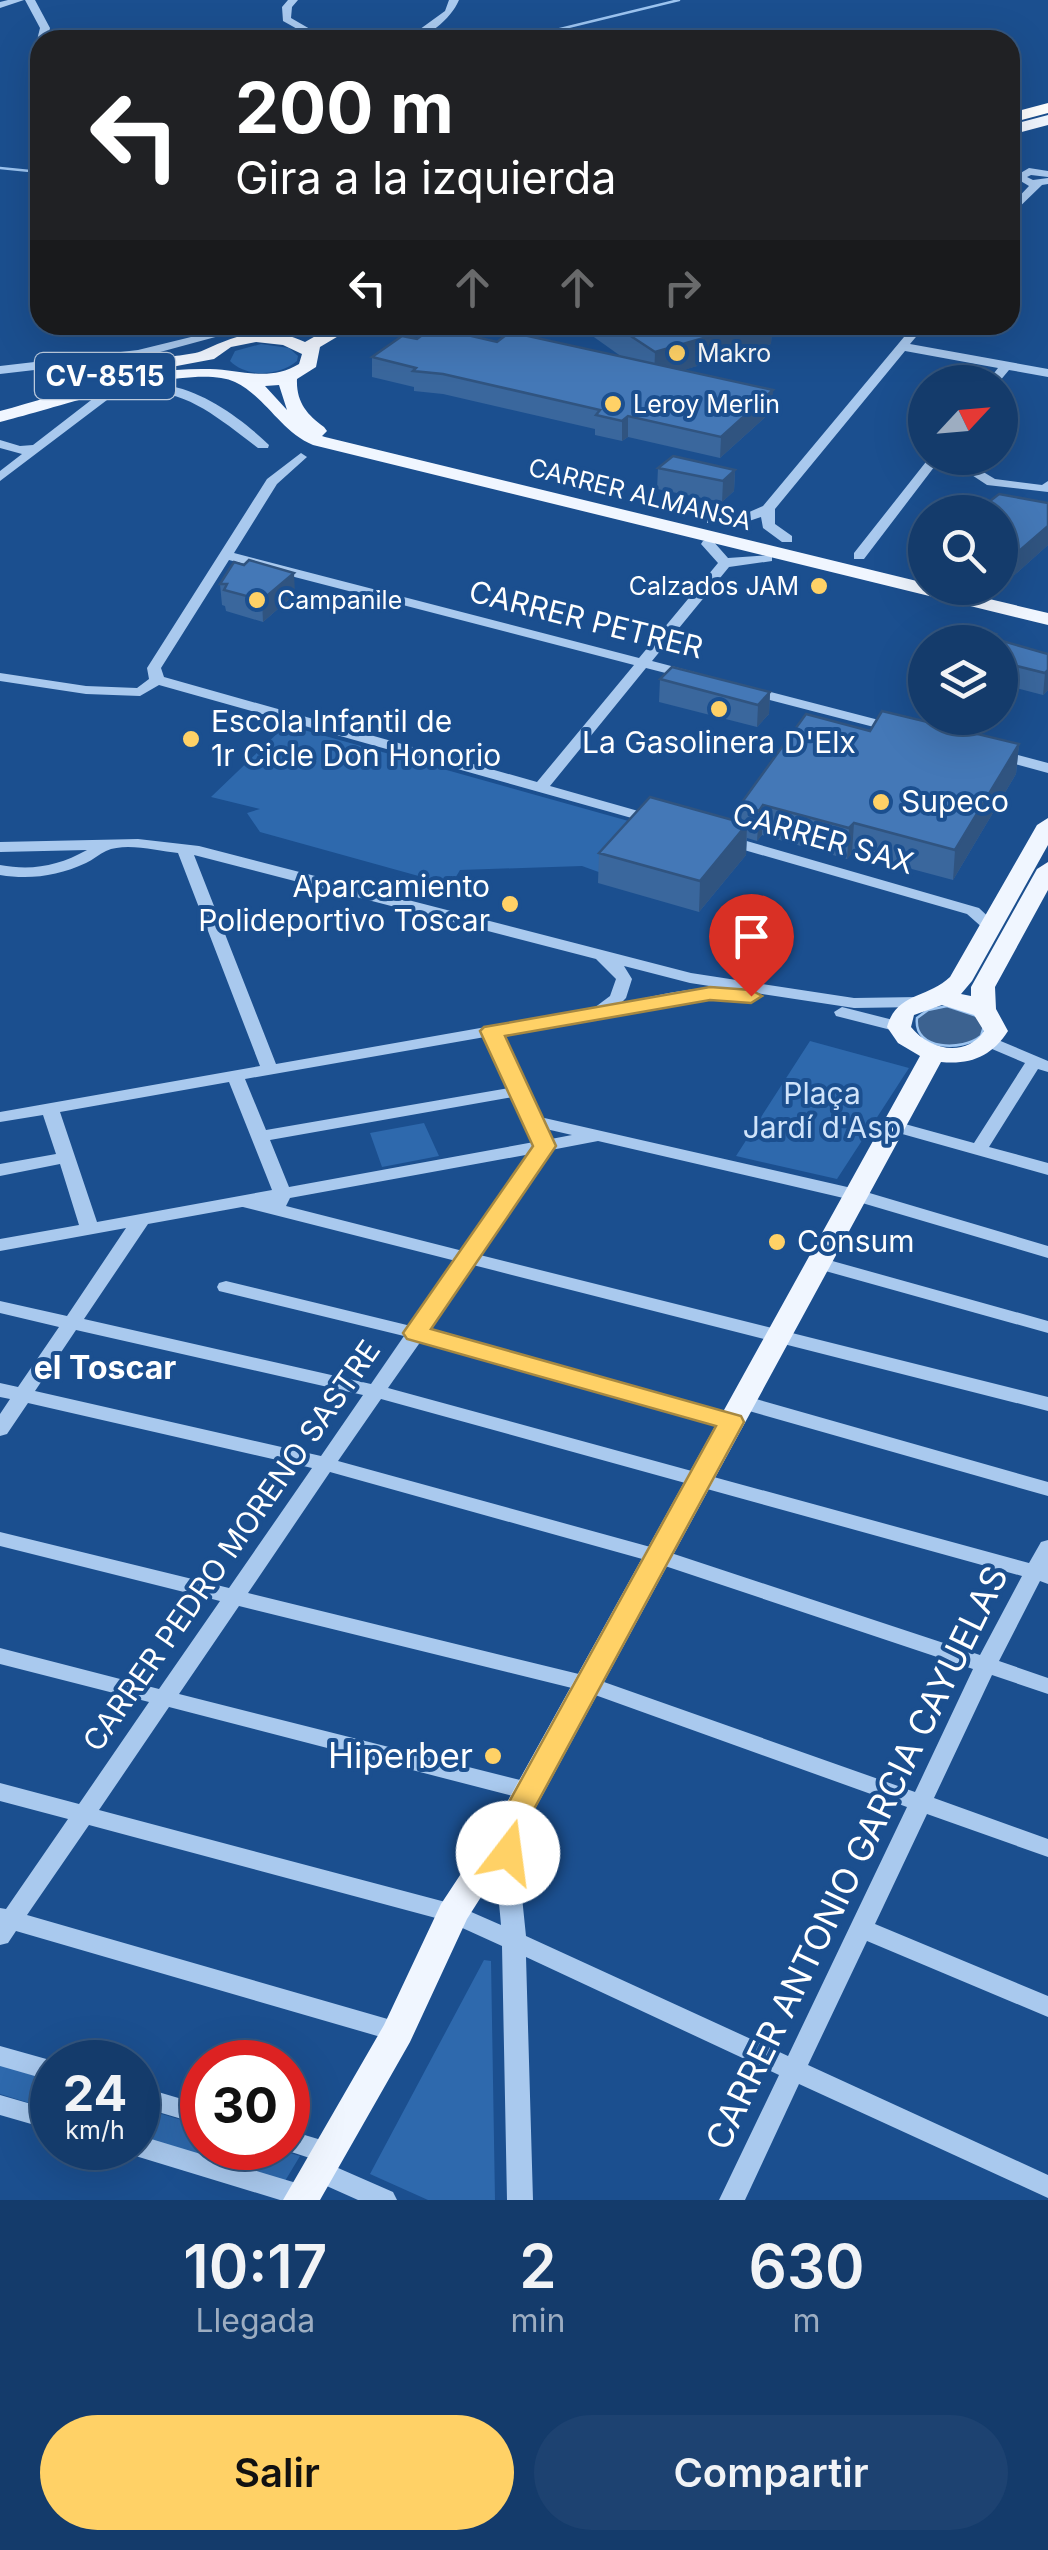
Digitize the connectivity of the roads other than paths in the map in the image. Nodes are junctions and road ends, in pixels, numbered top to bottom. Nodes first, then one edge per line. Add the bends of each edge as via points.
1 (19, 0) edge
2 (30, 0) edge
3 (293, 0) edge
4 (454, 0) edge
5 (0, 5) edge
6 (44, 30) edge
7 (307, 30) edge
8 (424, 30) edge
9 (1048, 109) edge
10 (1020, 117) edge
11 (1048, 120) edge
12 (1020, 127) edge
13 (1035, 179) edge
14 (1020, 199) edge
15 (214, 335) edge
16 (279, 335) edge
17 (330, 335) edge
18 (913, 335) edge
19 (272, 337) junction
20 (904, 347) junction
21 (308, 350) junction
22 (208, 355) junction
23 (1006, 365) edge
24 (1018, 367) edge
25 (0, 370) edge
26 (1048, 372) edge
27 (216, 374) junction
28 (174, 376) junction
29 (289, 377) junction
30 (243, 381) junction
31 (126, 388) junction
32 (6, 410) edge
33 (355, 434) dead end
34 (332, 436) junction
35 (0, 447) edge
36 (35, 449) junction
37 (301, 458) dead end
38 (0, 463) edge
39 (922, 475) edge
40 (980, 475) edge
41 (0, 477) edge
42 (1048, 485) edge
43 (269, 488) junction
44 (768, 509) junction
45 (712, 520) dead end
46 (787, 539) dead end
47 (708, 544) dead end
48 (226, 556) junction
49 (859, 556) dead end
50 (766, 558) dead end
51 (724, 563) junction
52 (908, 576) edge
53 (1018, 602) edge
54 (1048, 609) edge
55 (1048, 619) edge
56 (644, 663) junction
57 (0, 677) edge
58 (701, 678) edge
59 (157, 680) junction
60 (740, 688) edge
61 (908, 731) edge
62 (969, 747) edge
63 (1048, 768) edge
64 (540, 788) junction
65 (1048, 825) edge
66 (674, 826) edge
67 (713, 837) edge
68 (106, 844) junction
69 (0, 847) edge
70 (184, 849) junction
71 (0, 870) edge
72 (1048, 870) edge
73 (990, 926) junction
74 (596, 954) junction
75 (930, 1000) junction
76 (984, 1010) junction
77 (593, 1013) junction
78 (899, 1027) junction
79 (492, 1031) junction
80 (992, 1042) junction
81 (934, 1053) junction
82 (1041, 1064) edge
83 (270, 1070) junction
84 (235, 1076) junction
85 (519, 1090) junction
86 (50, 1108) junction
87 (0, 1117) edge
88 (533, 1121) junction
89 (894, 1126) junction
90 (261, 1136) junction
91 (598, 1136) junction
92 (545, 1146) junction
93 (978, 1150) junction
94 (67, 1158) junction
95 (1048, 1169) edge
96 (0, 1170) edge
97 (856, 1195) junction
98 (280, 1202) junction
99 (141, 1220) junction
100 (90, 1228) junction
101 (0, 1245) edge
102 (1048, 1252) edge
103 (468, 1258) junction
104 (818, 1264) junction
105 (226, 1287) dead end
106 (0, 1307) edge
107 (71, 1323) junction
108 (1048, 1328) edge
109 (416, 1333) junction
110 (778, 1336) junction
111 (0, 1390) edge
112 (375, 1392) junction
113 (23, 1395) junction
114 (1048, 1404) edge
115 (737, 1412) junction
116 (0, 1429) edge
117 (325, 1464) junction
118 (700, 1478) junction
119 (1048, 1489) edge
120 (0, 1539) edge
121 (1048, 1547) edge
122 (658, 1556) junction
123 (1041, 1574) edge
124 (234, 1597) junction
125 (0, 1656) edge
126 (986, 1665) junction
127 (588, 1684) junction
128 (1048, 1686) edge
129 (163, 1699) junction
130 (528, 1791) junction
131 (0, 1792) edge
132 (922, 1802) junction
133 (84, 1814) junction
134 (512, 1822) junction
135 (1048, 1848) edge
136 (453, 1913) junction
137 (4, 1924) edge
138 (860, 1928) junction
139 (514, 1938) junction
140 (1048, 2007) edge
141 (398, 2032) junction
142 (0, 2056) edge
143 (30, 2065) edge
144 (794, 2068) junction
145 (0, 2104) edge
146 (30, 2113) edge
147 (160, 2150) edge
148 (313, 2180) edge
149 (1048, 2186) edge
150 (384, 2200) edge
151 (520, 2200) edge
152 (732, 2200) edge

1 - 5 street
2 - 6 street
3 - 7 street via 286,18
4 - 8 street
9 - 10 highway
11 - 12 main road
13 - 14 street
15 - 25 street via 138,354
16 - 19 main road, CV-8515
17 - 21 main road
18 - 20 street
19 - 21 main road, CV-8515
19 - 22 main road, CV-8515 via 226,343
20 - 23 street
20 - 44 street
21 - 29 main road via 308,367
22 - 27 main road, CV-8515
22 - 32 main road, CV-8515 via 99,378
24 - 26 street
27 - 28 main road, CV-8515
27 - 30 main road, CV-8515
28 - 31 main road
28 - 32 main road, CV-8515
29 - 30 main road, CV-8515
29 - 34 main road, CARRER ALMANSA via 288,397 298,414
30 - 55 main road, CARRER ALMANSA via 265,392 294,431 319,442
31 - 36 street via 103,396
31 - 43 street via 184,391 265,447
33 - 34 main road
34 - 52 main road, CARRER ALMANSA
35 - 36 street
35 - 38 street
36 - 41 street
37 - 43 street
39 - 49 street
40 - 42 street via 992,482
43 - 48 street
44 - 45 street
44 - 46 street via 768,525
47 - 51 street
48 - 56 street, CARRER PETRER
48 - 59 street via 154,668
50 - 51 street
51 - 56 street
53 - 54 main road
56 - 58 street, CARRER PETRER
56 - 64 street
57 - 59 street via 140,692
59 - 64 street
60 - 61 street
62 - 63 street
64 - 66 street
65 - 73 main road
67 - 73 street, CARRER SAX via 973,911
68 - 69 street
68 - 70 street
68 - 71 street via 59,869
70 - 74 street
70 - 83 street
72 - 76 main road via 982,986
73 - 75 main road via 960,981
74 - 75 street via 820,998
74 - 77 street via 618,969 624,988
75 - 76 main road via 960,1000
75 - 78 main road via 903,1012
76 - 80 main road via 996,1026
77 - 78 street via 710,993 858,1014
77 - 79 street
78 - 81 main road via 910,1042
79 - 83 street
79 - 85 street
80 - 81 main road via 963,1055
80 - 82 street
81 - 89 main road
82 - 93 street
83 - 84 street
84 - 86 street
84 - 90 street
85 - 88 street
85 - 90 street
86 - 87 street
86 - 94 street
88 - 91 street
88 - 92 street
89 - 93 street
89 - 97 main road
90 - 98 street
91 - 92 street
91 - 97 street
92 - 98 street
92 - 103 street, CARRER PEDRO MORENO SASTRE
93 - 95 street
94 - 96 street
94 - 100 street
97 - 102 street
97 - 104 main road
98 - 99 street via 243,1201
98 - 103 street
99 - 100 street
99 - 107 street
100 - 101 street
103 - 109 street, CARRER PEDRO MORENO SASTRE
103 - 110 street
104 - 108 street
104 - 110 main road
105 - 109 street
106 - 107 street
107 - 112 street
107 - 113 street
109 - 112 street, CARRER PEDRO MORENO SASTRE
109 - 115 street
110 - 114 street
110 - 115 main road
111 - 113 street
112 - 117 street, CARRER PEDRO MORENO SASTRE
112 - 118 street
113 - 116 street
113 - 117 street
115 - 118 main road
115 - 119 street
117 - 122 street
117 - 124 street, CARRER PEDRO MORENO SASTRE
118 - 122 main road
118 - 123 street
120 - 124 street
121 - 123 street, CARRER ANTONIO GARCIA CAYUELAS
122 - 126 street
122 - 127 main road
123 - 126 street, CARRER ANTONIO GARCIA CAYUELAS
124 - 127 street
124 - 129 street, CARRER PEDRO MORENO SASTRE
125 - 129 street
126 - 128 street
126 - 132 street, CARRER ANTONIO GARCIA CAYUELAS
127 - 130 main road
127 - 132 street
129 - 130 street
129 - 133 street, CARRER PEDRO MORENO SASTRE
130 - 134 main road
131 - 133 street
132 - 135 street
132 - 138 street, CARRER ANTONIO GARCIA CAYUELAS
133 - 136 street
133 - 137 street, CARRER PEDRO MORENO SASTRE
134 - 136 main road
134 - 139 street
136 - 139 street
136 - 141 main road
137 - 141 street
138 - 140 street
138 - 144 street, CARRER ANTONIO GARCIA CAYUELAS
139 - 144 street
139 - 151 street
141 - 148 main road
142 - 143 street
144 - 149 street
144 - 152 street, CARRER ANTONIO GARCIA CAYUELAS
145 - 146 street
147 - 148 street
148 - 150 street

